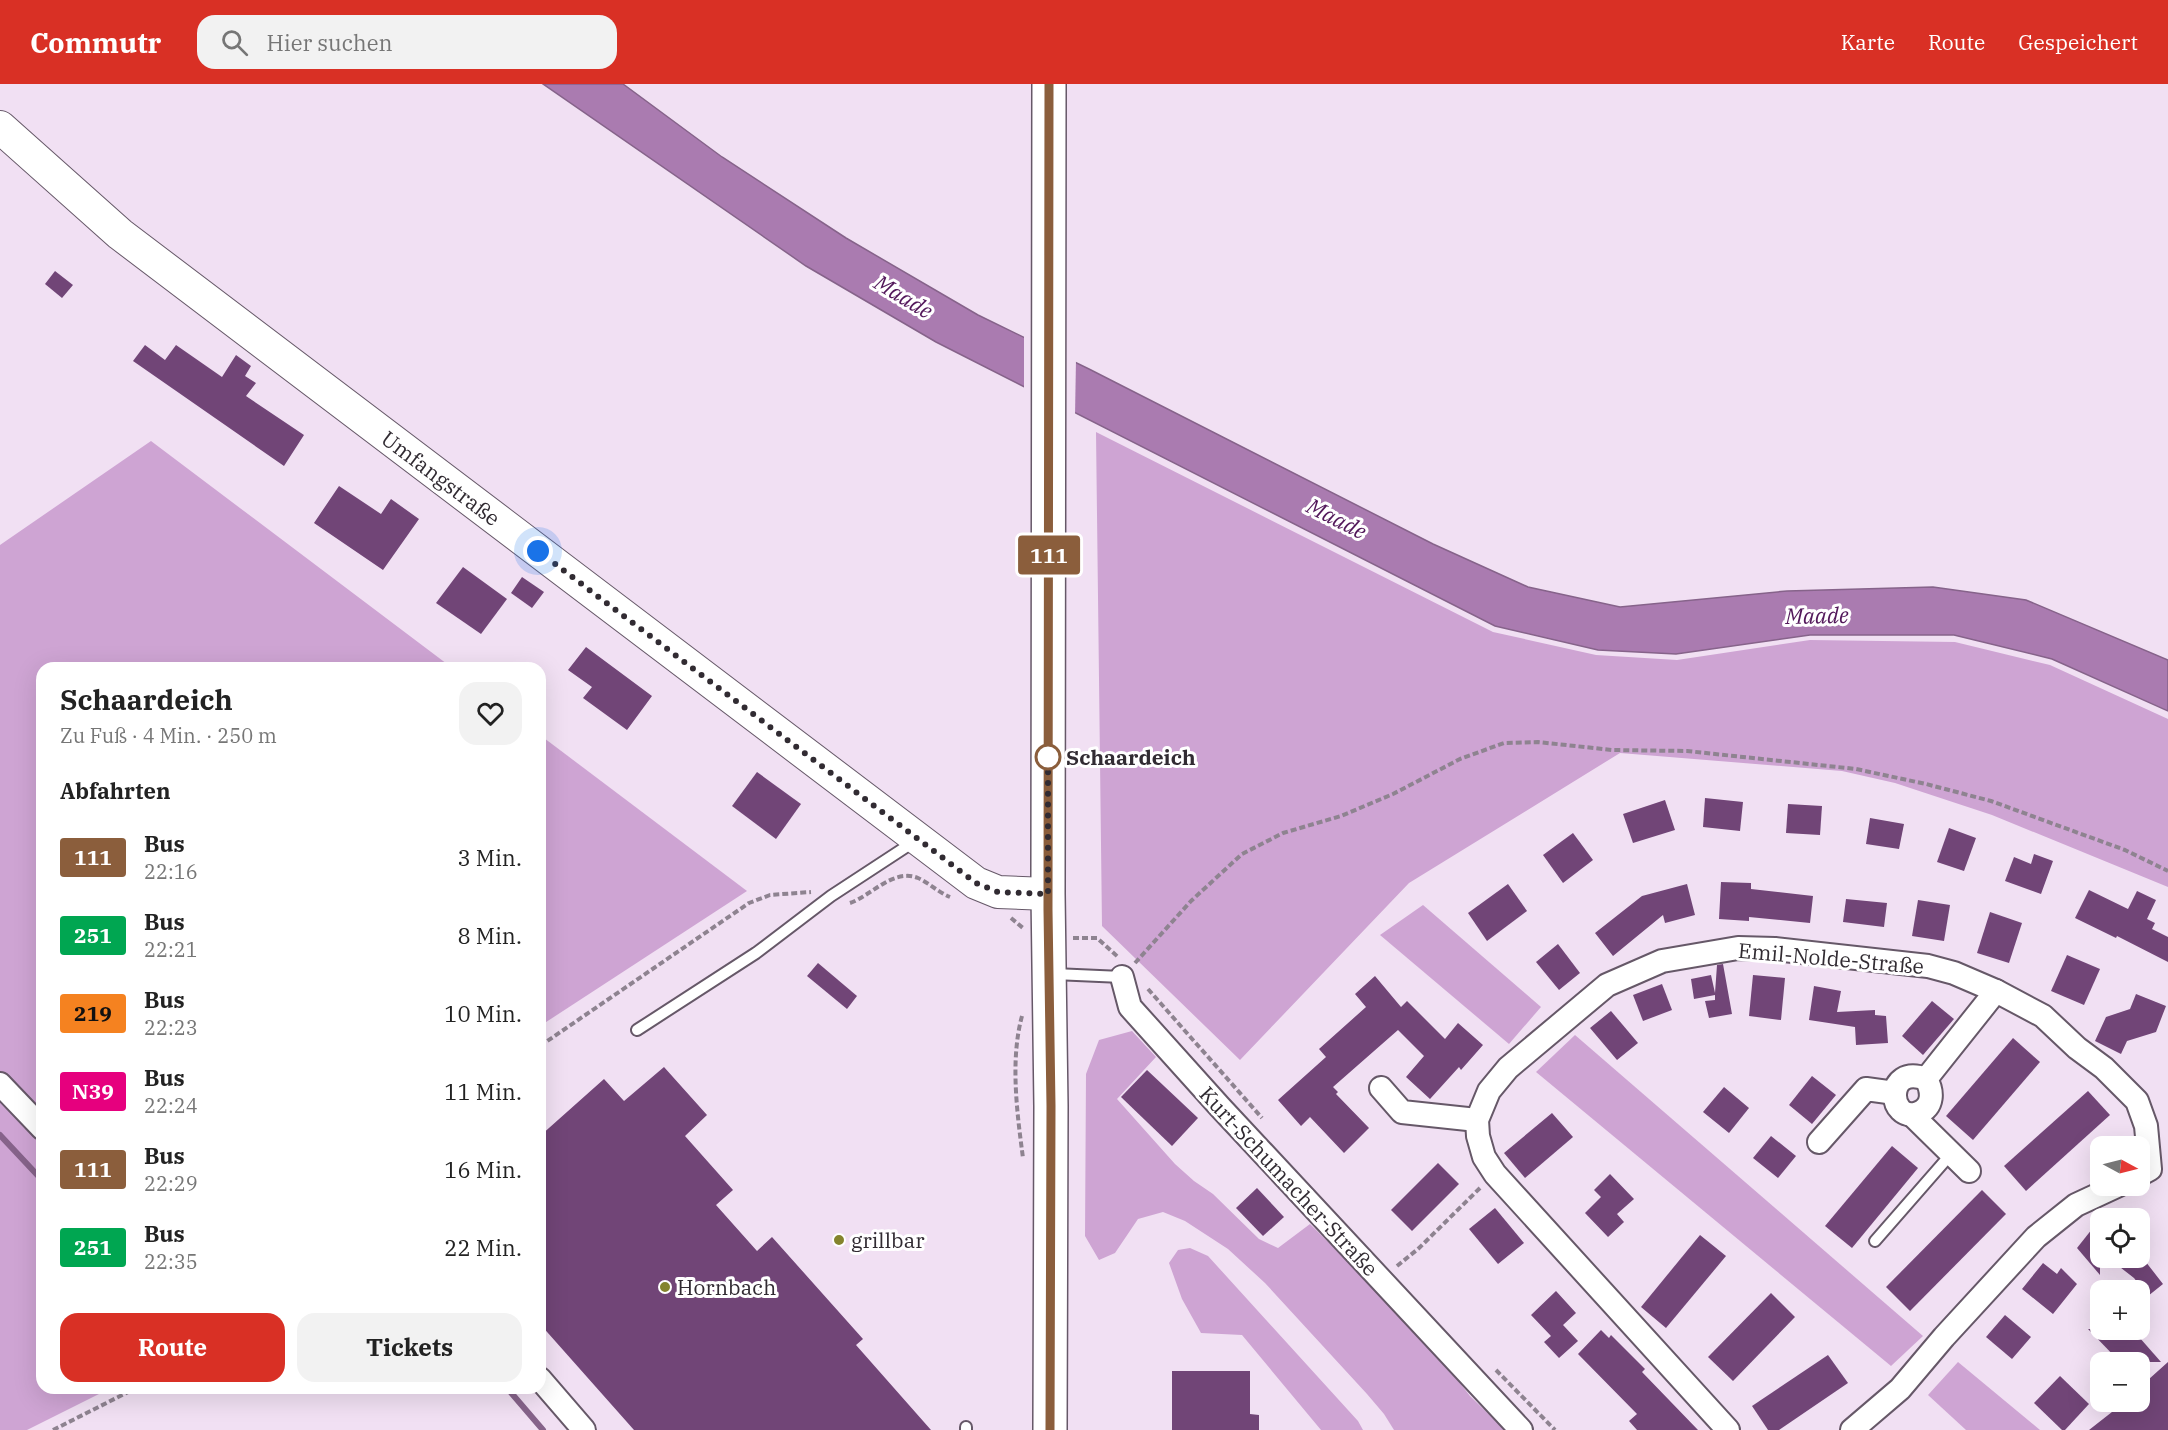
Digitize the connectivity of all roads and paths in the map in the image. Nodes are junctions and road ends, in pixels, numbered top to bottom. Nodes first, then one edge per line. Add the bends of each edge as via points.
1 (1049, 84) edge
2 (0, 127) edge
3 (918, 840) junction
4 (2168, 871) edge
5 (1048, 894) junction
6 (831, 896) junction
7 (954, 899) dead end
8 (1048, 939) junction
9 (1125, 968) junction
10 (1048, 973) junction
11 (1996, 990) junction
12 (637, 1030) dead end
13 (546, 1042) edge
14 (1926, 1079) junction
15 (0, 1084) edge
16 (1381, 1088) dead end
17 (1895, 1093) junction
18 (1912, 1115) junction
19 (1477, 1120) junction
20 (36, 1122) edge
21 (1819, 1142) dead end
22 (1951, 1154) junction
23 (2152, 1169) edge
24 (1969, 1171) dead end
25 (1494, 1174) junction
26 (2095, 1196) edge
27 (1875, 1241) dead end
28 (1396, 1267) dead end
29 (546, 1386) edge
30 (124, 1394) edge
31 (53, 1430) edge
32 (584, 1430) edge
33 (1050, 1430) edge
34 (1521, 1430) edge
35 (1728, 1430) edge
36 (1852, 1430) edge

1 - 5 main road
2 - 3 street, Umfangstraße via 120,234
3 - 5 street, Umfangstraße via 976,883 998,892
3 - 6 lane
4 - 9 path via 2125,850 1991,801 1856,769 1688,751 1504,743 1460,759 1393,794 1341,816 1283,833 1242,854
5 - 8 main road
6 - 7 path via 850,903 884,883 909,876
6 - 12 lane via 756,953
6 - 13 path via 790,892 749,903
8 - 9 path via 1096,939
8 - 10 main road
9 - 10 lane
9 - 34 street, Kurt-Schumacher-Straße via 1130,1008
10 - 33 main road
11 - 14 street
11 - 19 street, Emil-Nolde-Straße via 1928,966 1775,949 1738,948 1662,961 1607,985 1551,1030 1495,1083
11 - 23 street, Emil-Nolde-Straße via 2043,1016 2137,1101 2146,1126
14 - 17 street via 1917,1075 1902,1078
14 - 18 street via 1932,1088 1932,1099 1924,1111
15 - 20 street
16 - 19 street via 1402,1112
17 - 18 street via 1896,1104
17 - 21 street via 1866,1089
18 - 22 street
19 - 25 street via 1484,1157
22 - 24 street
22 - 27 lane
25 - 28 path
25 - 35 street
26 - 36 street via 2076,1205 2036,1238 1900,1389
29 - 32 street
30 - 31 path

